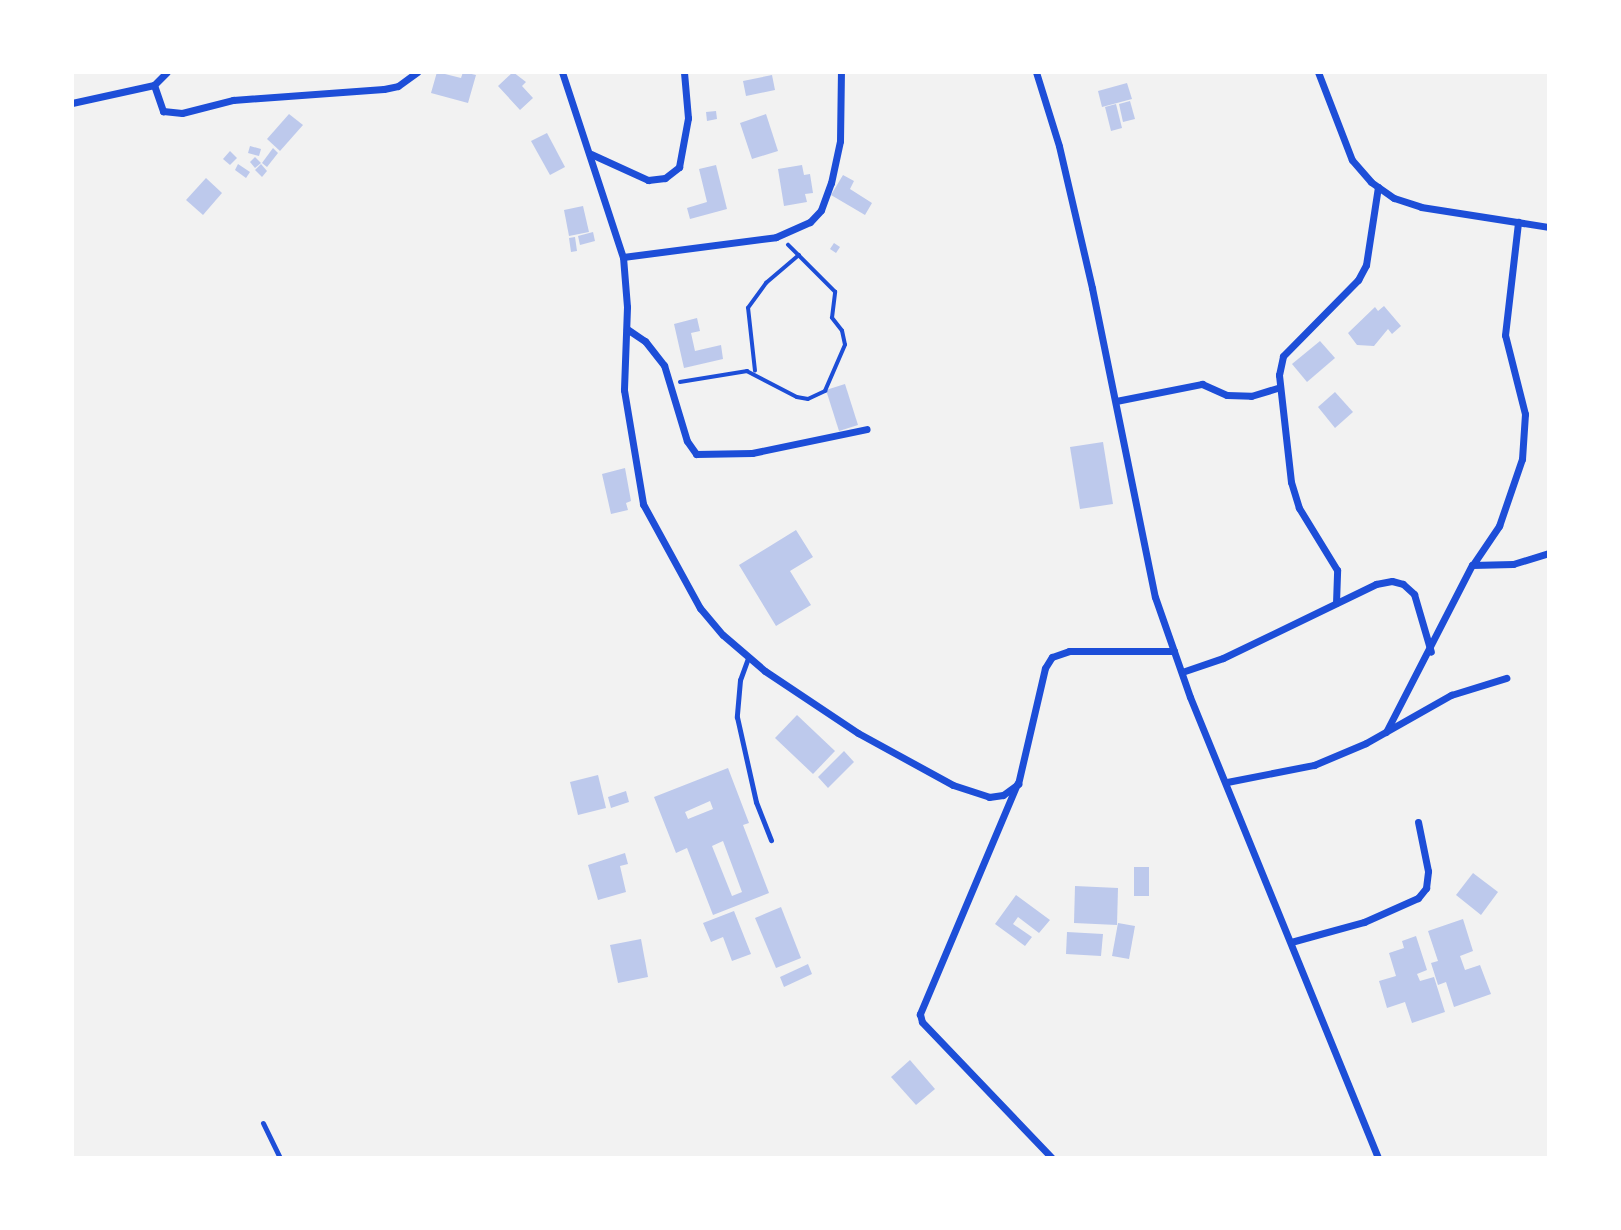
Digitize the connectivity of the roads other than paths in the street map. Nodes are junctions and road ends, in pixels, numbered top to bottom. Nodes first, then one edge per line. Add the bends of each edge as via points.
1 (167, 72) edge
2 (417, 72) edge
3 (562, 72) edge
4 (684, 72) edge
5 (841, 72) edge
6 (1036, 72) edge
7 (1318, 72) edge
8 (154, 85) junction
9 (72, 103) edge
10 (591, 154) junction
11 (1378, 187) junction
12 (1518, 222) junction
13 (1549, 227) edge
14 (623, 257) junction
15 (627, 329) junction
16 (1280, 387) junction
17 (1116, 401) junction
18 (867, 429) dead end
19 (1549, 553) edge
20 (1474, 563) junction
21 (1336, 603) junction
22 (1174, 651) junction
23 (1431, 652) junction
24 (748, 658) junction
25 (1182, 672) junction
26 (1506, 678) dead end
27 (1386, 733) junction
28 (1227, 782) junction
29 (1018, 784) junction
30 (1418, 822) dead end
31 (771, 840) dead end
32 (1291, 942) junction
33 (263, 1123) dead end
34 (280, 1158) edge
35 (1052, 1158) edge
36 (1378, 1158) edge

1 - 8 street
2 - 8 street via 398,86 384,89 233,100 182,113 163,111
3 - 10 street
4 - 10 street via 688,118 679,167 665,178 648,180
5 - 14 street via 840,141 824,201 810,222 779,236
6 - 17 street via 1059,146
7 - 11 street via 1352,160
8 - 9 street
10 - 14 street
11 - 12 street via 1421,207
11 - 16 street via 1366,265 1359,280 1283,356
12 - 13 street
12 - 20 street via 1517,267 1505,335 1525,414 1522,459 1499,526
14 - 15 street
15 - 18 street via 655,352 671,383 687,441 696,454 752,453
15 - 24 street via 624,390 643,504 700,608
16 - 17 street via 1251,396 1227,396 1202,384
16 - 21 street via 1292,482 1299,508 1337,570
17 - 22 street via 1155,597
19 - 20 street via 1513,564
20 - 23 street
21 - 23 street via 1376,584 1403,583 1423,615
21 - 25 street via 1223,658
22 - 25 street
22 - 29 street via 1069,651 1052,657 1045,668
23 - 27 street
24 - 29 street via 828,715 953,785 989,797 1003,795
24 - 31 lane via 740,680 737,717 756,803
25 - 28 street
26 - 27 street via 1451,695
27 - 28 street via 1314,765
28 - 32 street
29 - 35 street via 920,1014 922,1022
30 - 32 street via 1428,871 1426,888 1418,898 1364,922
32 - 36 street
33 - 34 lane

